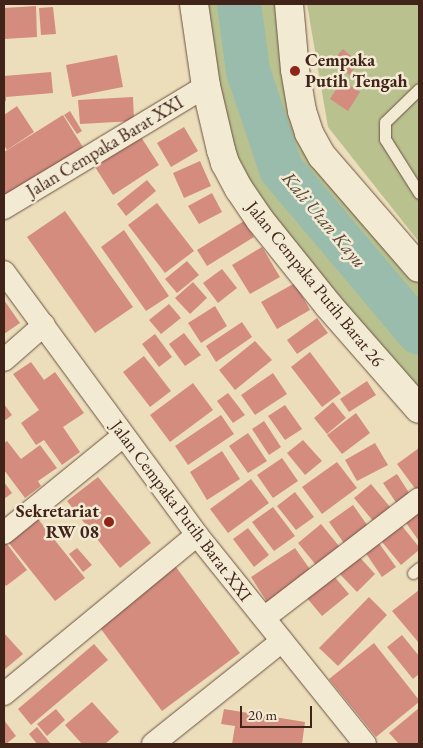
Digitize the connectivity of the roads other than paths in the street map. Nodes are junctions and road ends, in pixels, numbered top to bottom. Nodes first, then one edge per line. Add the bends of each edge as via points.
1 (194, 4) edge
2 (289, 4) edge
3 (206, 86) junction
4 (419, 88) edge
5 (419, 193) edge
6 (4, 208) edge
7 (419, 268) edge
8 (4, 272) edge
9 (44, 325) junction
10 (4, 360) edge
11 (419, 409) edge
12 (123, 436) junction
13 (419, 499) edge
14 (4, 533) edge
15 (197, 535) junction
16 (264, 618) junction
17 (282, 641) junction
18 (4, 694) edge
19 (153, 744) edge
20 (365, 744) edge

1 - 3 street, Jalan Cempaka Putih Barat 26
2 - 7 street via 295,70 309,133 322,156
3 - 6 street, Jalan Cempaka Barat XXI
3 - 11 street, Jalan Cempaka Putih Barat 26 via 225,163 260,220 328,305
4 - 5 lane via 385,122 385,139
8 - 9 street, Jalan Cempaka Putih Barat XXI
9 - 10 street
9 - 12 street, Jalan Cempaka Putih Barat XXI
12 - 14 street
12 - 15 street, Jalan Cempaka Putih Barat XXI
13 - 16 street
15 - 16 street, Jalan Cempaka Putih Barat XXI
15 - 18 street
16 - 17 street, Jalan Cempaka Putih Barat XXI
17 - 19 street
17 - 20 street, Jalan Cempaka Putih Barat XXI

